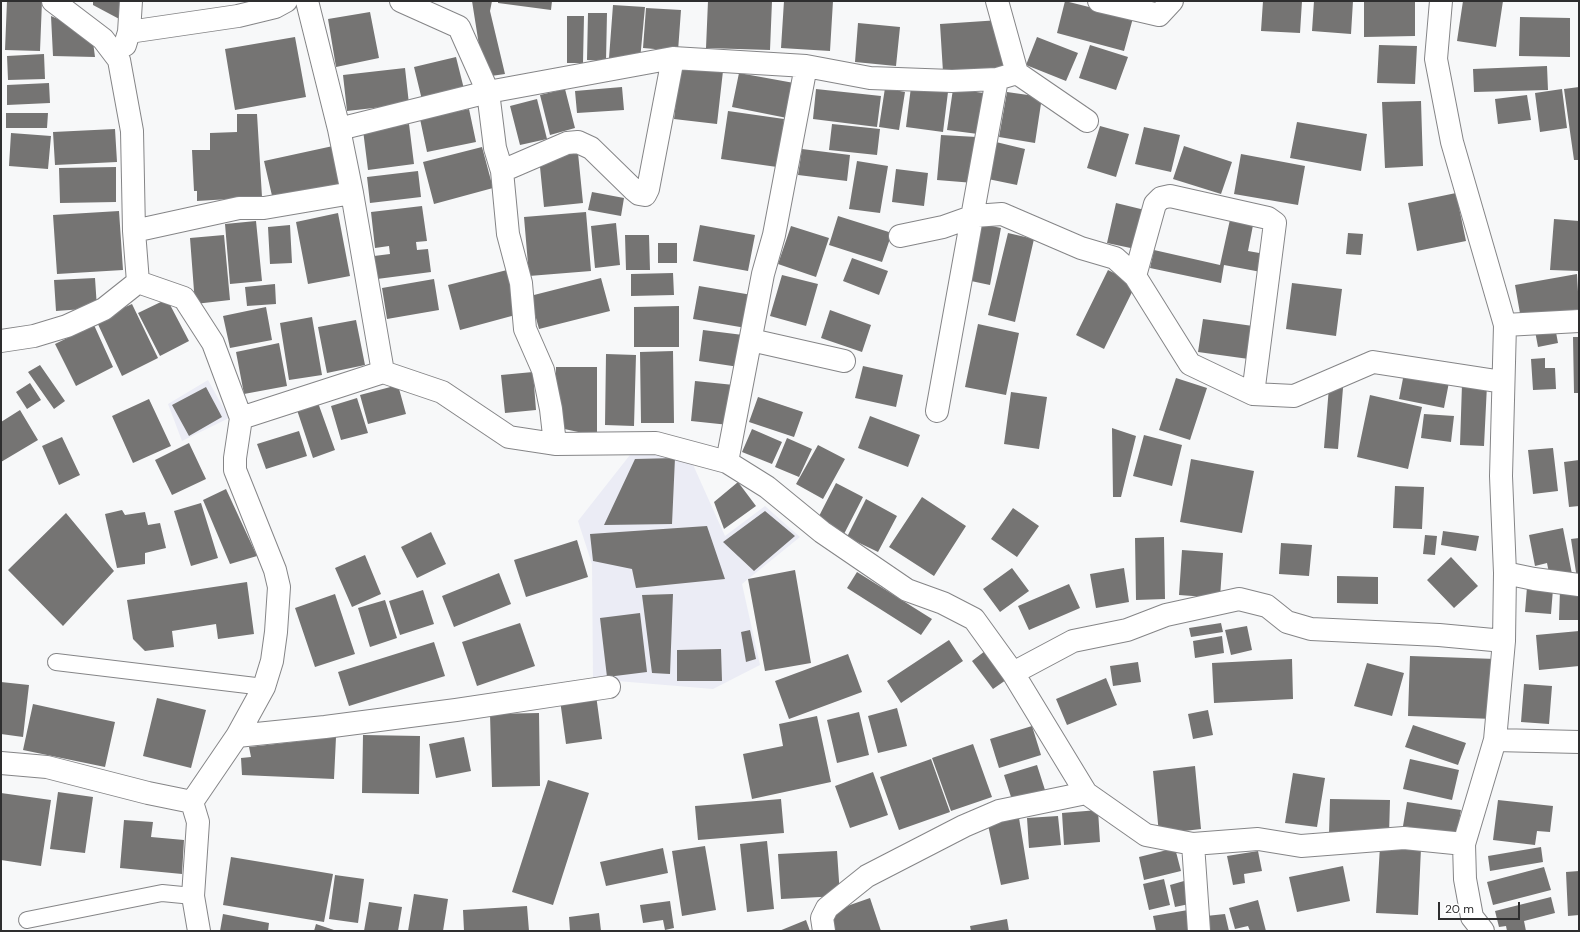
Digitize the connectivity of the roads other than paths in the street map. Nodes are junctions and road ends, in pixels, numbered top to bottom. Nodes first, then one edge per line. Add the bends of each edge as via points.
1 (53, 1) edge
2 (131, 1) edge
3 (286, 1) edge
4 (307, 1) edge
5 (401, 1) edge
6 (997, 1) edge
7 (1099, 1) edge
8 (1172, 1) edge
9 (1441, 1) edge
10 (238, 8) edge
11 (129, 32) junction
12 (673, 58) junction
13 (120, 60) junction
14 (806, 66) junction
15 (1007, 76) junction
16 (488, 92) junction
17 (1087, 121) dead end
18 (339, 129) junction
19 (502, 171) junction
20 (352, 193) junction
21 (974, 216) junction
22 (134, 231) junction
23 (900, 236) dead end
24 (1135, 276) junction
25 (138, 282) junction
26 (1579, 321) edge
27 (1505, 325) junction
28 (750, 340) junction
29 (1, 341) edge
30 (844, 361) dead end
31 (383, 372) junction
32 (1503, 382) junction
33 (1253, 394) junction
34 (937, 411) dead end
35 (241, 418) junction
36 (555, 444) junction
37 (727, 462) junction
38 (1505, 573) junction
39 (1579, 585) edge
40 (1504, 641) junction
41 (56, 662) dead end
42 (1014, 673) junction
43 (264, 687) junction
44 (609, 687) dead end
45 (237, 736) junction
46 (1495, 740) junction
47 (1579, 742) edge
48 (1, 763) edge
49 (1086, 793) junction
50 (192, 802) junction
51 (1193, 844) junction
52 (1464, 844) junction
53 (193, 896) junction
54 (27, 920) dead end
55 (199, 931) edge
56 (824, 931) edge
57 (1199, 931) edge
58 (1483, 931) edge

1 - 13 street via 103,39
2 - 11 street
3 - 10 street via 275,7
4 - 18 street
5 - 16 street via 459,27
6 - 15 street
7 - 8 street via 1159,15
9 - 27 street via 1436,59 1452,142
10 - 11 street
11 - 13 street
12 - 14 street
12 - 16 street
12 - 19 street via 645,194 639,194 591,148 578,142 567,143
13 - 22 street via 132,131
14 - 15 street via 870,78 952,81
14 - 28 street via 774,235 763,274
15 - 17 street
15 - 21 street
16 - 18 street
16 - 19 street
18 - 20 street
19 - 36 street via 508,234 521,283 525,329 543,370
20 - 22 street via 264,208 240,208
20 - 31 street
21 - 23 street via 943,227
21 - 24 street via 1002,214 1081,248 1115,258
21 - 34 street
22 - 25 street
24 - 33 street via 1190,364
24 - 33 street via 1155,204 1161,198 1170,196 1268,218 1275,223
25 - 29 street via 104,309 67,326 34,336
25 - 35 street via 184,298 213,343
26 - 27 street
27 - 32 street
28 - 30 street
28 - 37 street
31 - 35 street
31 - 36 street via 442,392 509,437
32 - 33 street via 1373,362 1294,396
32 - 38 street via 1501,476
35 - 43 street via 234,458 236,470 275,570 279,587 272,661
36 - 37 street via 656,443
37 - 42 street via 767,487 822,532 907,590 943,603 974,619
38 - 39 street
38 - 40 street
40 - 42 street via 1311,629 1287,622 1267,606 1239,599 1166,615 1127,630 1073,641
40 - 46 street
41 - 43 lane
42 - 49 street
43 - 45 street
44 - 45 street via 433,713
45 - 50 street
46 - 47 street
46 - 52 street
48 - 50 street via 47,767 148,794
49 - 51 street via 1146,835
49 - 56 street via 999,811 874,872 827,908 822,918
50 - 53 street via 198,822
51 - 52 street via 1258,839 1301,846 1404,838
51 - 57 street
52 - 58 street via 1472,917
53 - 54 lane via 162,893
53 - 55 street

